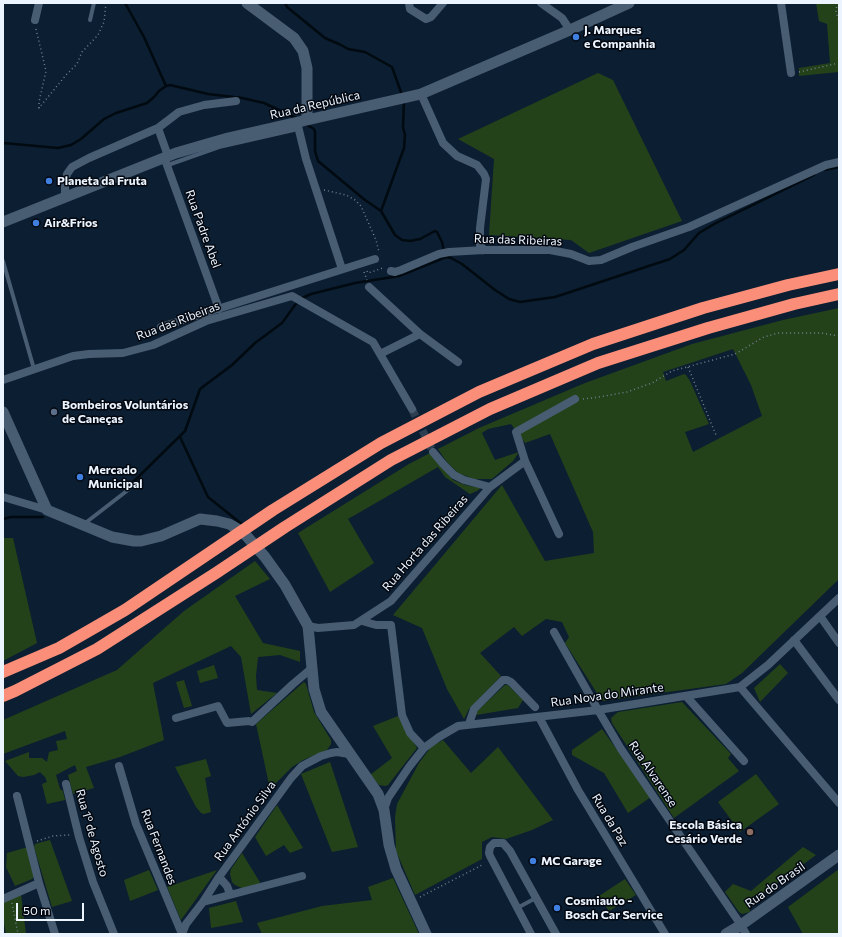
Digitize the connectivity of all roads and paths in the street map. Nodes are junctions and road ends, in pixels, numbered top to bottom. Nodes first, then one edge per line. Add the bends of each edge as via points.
1 (40, 3) edge
2 (94, 3) edge
3 (106, 3) edge
4 (247, 3) edge
5 (409, 3) edge
6 (443, 3) edge
7 (542, 3) edge
8 (629, 3) edge
9 (781, 3) edge
10 (837, 3) edge
11 (35, 20) joint
12 (90, 20) dead end
13 (839, 21) edge
14 (570, 30) junction
15 (839, 63) edge
16 (791, 73) joint
17 (421, 94) junction
18 (236, 101) dead end
19 (301, 124) junction
20 (158, 128) junction
21 (167, 159) junction
22 (839, 162) edge
23 (315, 187) junction
24 (65, 197) junction
25 (3, 222) edge
26 (484, 250) junction
27 (377, 258) joint
28 (3, 261) edge
29 (360, 263) junction
30 (342, 269) junction
31 (391, 271) dead end
32 (839, 274) edge
33 (370, 287) joint
34 (839, 294) edge
35 (219, 309) junction
36 (161, 327) dead end
37 (420, 334) junction
38 (839, 336) edge
39 (380, 354) junction
40 (458, 362) dead end
41 (688, 367) junction
42 (34, 370) junction
43 (3, 380) edge
44 (575, 399) joint
45 (412, 408) tunnel mouth
46 (3, 412) edge
47 (716, 435) dead end
48 (433, 452) tunnel mouth
49 (525, 460) junction
50 (490, 487) junction
51 (128, 490) dead end
52 (3, 497) edge
53 (47, 510) junction
54 (83, 525) junction
55 (558, 534) dead end
56 (839, 598) edge
57 (820, 616) junction
58 (362, 621) junction
59 (308, 626) junction
60 (554, 632) dead end
61 (794, 640) junction
62 (839, 643) edge
63 (312, 668) junction
64 (3, 672) edge
65 (740, 687) junction
66 (3, 696) edge
67 (686, 696) junction
68 (839, 700) edge
69 (535, 707) dead end
70 (598, 710) junction
71 (539, 716) junction
72 (176, 718) dead end
73 (469, 724) junction
74 (424, 748) junction
75 (349, 754) junction
76 (744, 761) dead end
77 (119, 766) dead end
78 (66, 784) dead end
79 (17, 796) dead end
80 (839, 803) edge
81 (384, 810) junction
82 (78, 834) junction
83 (29, 843) junction
84 (839, 855) edge
85 (492, 860) junction
86 (302, 876) dead end
87 (219, 877) junction
88 (39, 883) junction
89 (230, 894) junction
90 (7, 897) edge
91 (537, 898) junction
92 (203, 902) junction
93 (412, 902) junction
94 (517, 908) junction
95 (743, 930) edge
96 (18, 934) edge
97 (55, 934) edge
98 (114, 934) edge
99 (182, 934) edge
100 (426, 934) edge
101 (531, 934) edge
102 (556, 934) edge
103 (665, 934) edge
104 (726, 934) edge

1 - 11 street
2 - 12 lane
3 - 11 path via 104,22 98,35 40,108 46,71
4 - 19 street via 294,38 304,52 307,68
5 - 6 street via 410,9 426,18 431,17
7 - 14 street via 562,18
8 - 14 street, Rua da República
9 - 16 street
10 - 13 path
14 - 17 street, Rua da República
15 - 16 path
17 - 19 street, Rua da República
17 - 26 street via 443,143 457,156 476,164 484,174 486,179 480,228 480,245
18 - 20 street via 179,112
19 - 21 street, Rua da República via 228,138
19 - 23 street via 306,159
20 - 21 street, Rua Padre Abel
20 - 24 street via 72,167 66,178
21 - 24 street, Rua da República
21 - 35 street, Rua Padre Abel
22 - 26 street, Rua das Ribeiras via 826,165 690,227 595,262 550,250
23 - 27 path via 346,196 361,206 376,240
23 - 30 street
24 - 25 street, Rua da República
26 - 31 street, Rua das Ribeiras via 439,254 395,272
27 - 29 street
28 - 42 lane
29 - 30 street
29 - 33 path
30 - 35 street
32 - 64 highway via 703,308 593,344 472,396 381,443 273,510 125,610 59,648
33 - 37 street
34 - 66 highway via 708,328 598,363 490,409 391,460 97,649
35 - 36 street
37 - 39 street
37 - 40 street
38 - 41 path via 821,333 778,333 764,337 735,354
39 - 42 street, Rua das Ribeiras via 373,342 292,296 206,321 154,345 123,353 73,356
39 - 45 street
41 - 44 path via 672,371 652,383 627,392
41 - 47 path
42 - 43 street, Rua das Ribeiras
44 - 49 street via 516,432
46 - 53 street
48 - 50 street, Rua Horta das Ribeiras via 454,475
49 - 50 street, Rua Horta das Ribeiras
49 - 55 street
50 - 58 street, Rua Horta das Ribeiras via 391,601
51 - 54 lane
52 - 53 street
53 - 54 street
54 - 59 street via 112,537 141,541 161,536 200,519 229,524 243,532 265,557 285,585
56 - 57 street, Rua Nova do Mirante
57 - 61 street, Rua Nova do Mirante
57 - 62 street
58 - 59 street, Rua Horta das Ribeiras via 340,627
58 - 74 street via 376,625 391,625 402,716 410,733
59 - 63 street
60 - 70 street, Rua Alvarense
61 - 65 street, Rua Nova do Mirante via 768,666
61 - 68 street
63 - 72 street via 252,722 227,723 218,706
63 - 75 street via 314,689 321,712
65 - 67 street, Rua Nova do Mirante
65 - 80 street
67 - 70 street, Rua Nova do Mirante
67 - 76 street
69 - 73 street via 511,682 503,680 474,710
70 - 71 street, Rua Nova do Mirante
70 - 95 street, Rua Alvarense
71 - 73 street, Rua Nova do Mirante
71 - 103 street, Rua da Paz via 578,790
73 - 74 street, Rua Nova do Mirante via 458,726
74 - 81 street, Rua Nova do Mirante via 388,798
75 - 81 street via 378,794
75 - 87 street, Rua António Silva via 331,753 302,766
77 - 99 street, Rua Fernandes via 136,824
78 - 82 street, Rua 1º de Agosto
79 - 83 street
81 - 93 street via 389,845 396,869
82 - 83 path via 53,836
82 - 98 street, Rua 1º de Agosto via 93,882
83 - 88 street
84 - 95 street, Rua do Brasil
85 - 91 street via 490,847 494,843 504,843
85 - 93 path
85 - 94 street
86 - 89 street
87 - 89 street
87 - 92 street, Rua António Silva
88 - 90 street
88 - 97 street
89 - 92 street
90 - 96 path
91 - 94 lane
91 - 102 street
92 - 99 street, Rua António Silva via 186,924
93 - 100 street
94 - 101 street
95 - 104 street, Rua do Brasil

